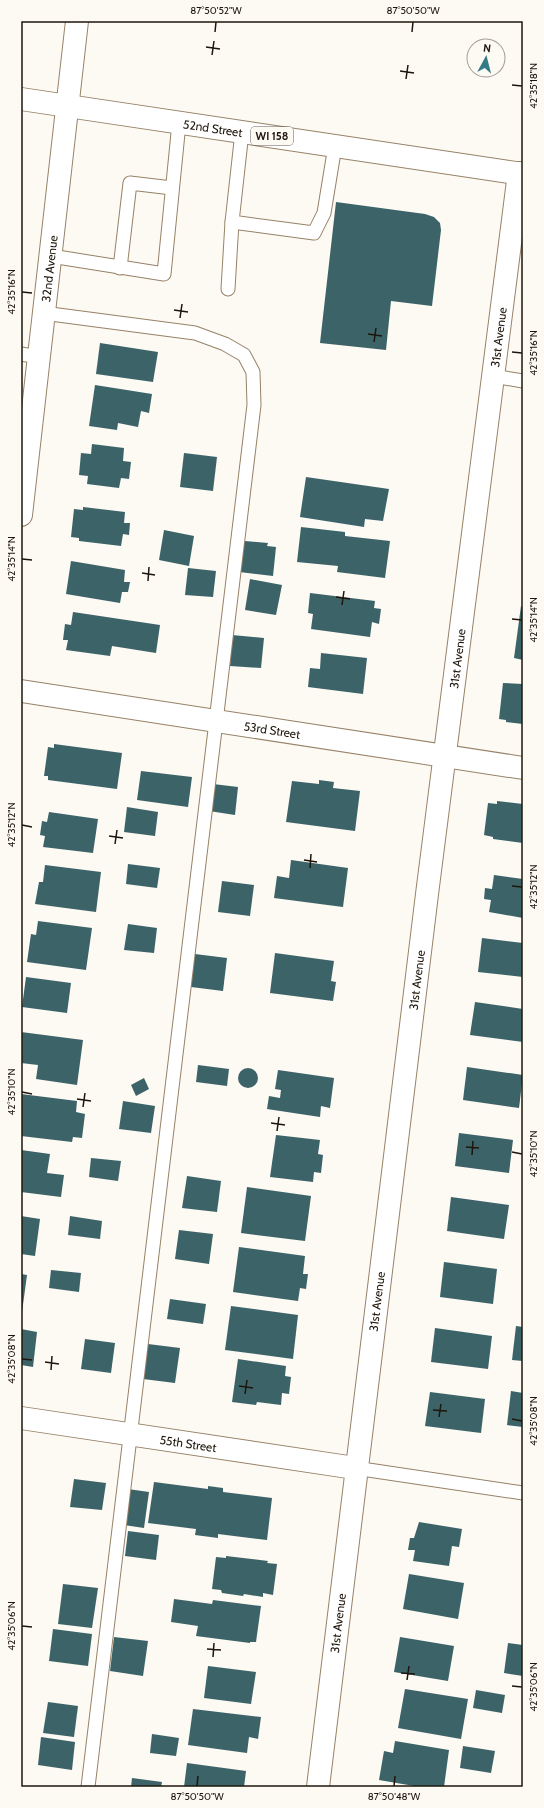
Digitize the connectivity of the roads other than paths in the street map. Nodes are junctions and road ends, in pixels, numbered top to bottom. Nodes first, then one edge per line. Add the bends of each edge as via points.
1 (77, 21) edge
2 (21, 99) edge
3 (67, 106) junction
4 (179, 123) junction
5 (242, 132) junction
6 (335, 146) junction
7 (521, 173) edge
8 (172, 188) junction
9 (232, 222) junction
10 (51, 256) junction
11 (120, 268) junction
12 (228, 289) dead end
13 (43, 313) junction
14 (30, 356) edge
15 (493, 376) junction
16 (523, 381) edge
17 (21, 515) edge
18 (21, 691) edge
19 (217, 720) junction
20 (444, 756) junction
21 (523, 768) edge
22 (21, 1418) edge
23 (130, 1434) junction
24 (355, 1468) junction
25 (523, 1493) edge
26 (88, 1787) edge
27 (318, 1787) edge

1 - 3 street, 32nd Avenue
2 - 3 street, 52nd Street / WI 158
3 - 4 street, 52nd Street / WI 158
3 - 10 street, 32nd Avenue
4 - 5 street, 52nd Street / WI 158
4 - 8 lane
5 - 6 street, 52nd Street / WI 158
5 - 9 lane
6 - 7 street, 52nd Street / WI 158
6 - 9 lane via 324,213 314,233
7 - 15 street, 31st Avenue
8 - 11 lane via 130,183
8 - 11 lane via 164,274
9 - 12 lane
10 - 11 lane
10 - 13 street, 32nd Avenue
13 - 14 street, 32nd Avenue
13 - 19 lane via 195,333 225,344 244,355 253,372 254,405
14 - 17 street, 32nd Avenue
15 - 16 lane
15 - 20 street, 31st Avenue
18 - 19 street, 53rd Street
19 - 20 street, 53rd Street
19 - 23 lane
20 - 21 street, 53rd Street
20 - 24 street, 31st Avenue
22 - 23 street, 55th Street
23 - 24 street, 55th Street
23 - 26 lane
24 - 25 lane
24 - 27 street, 31st Avenue

